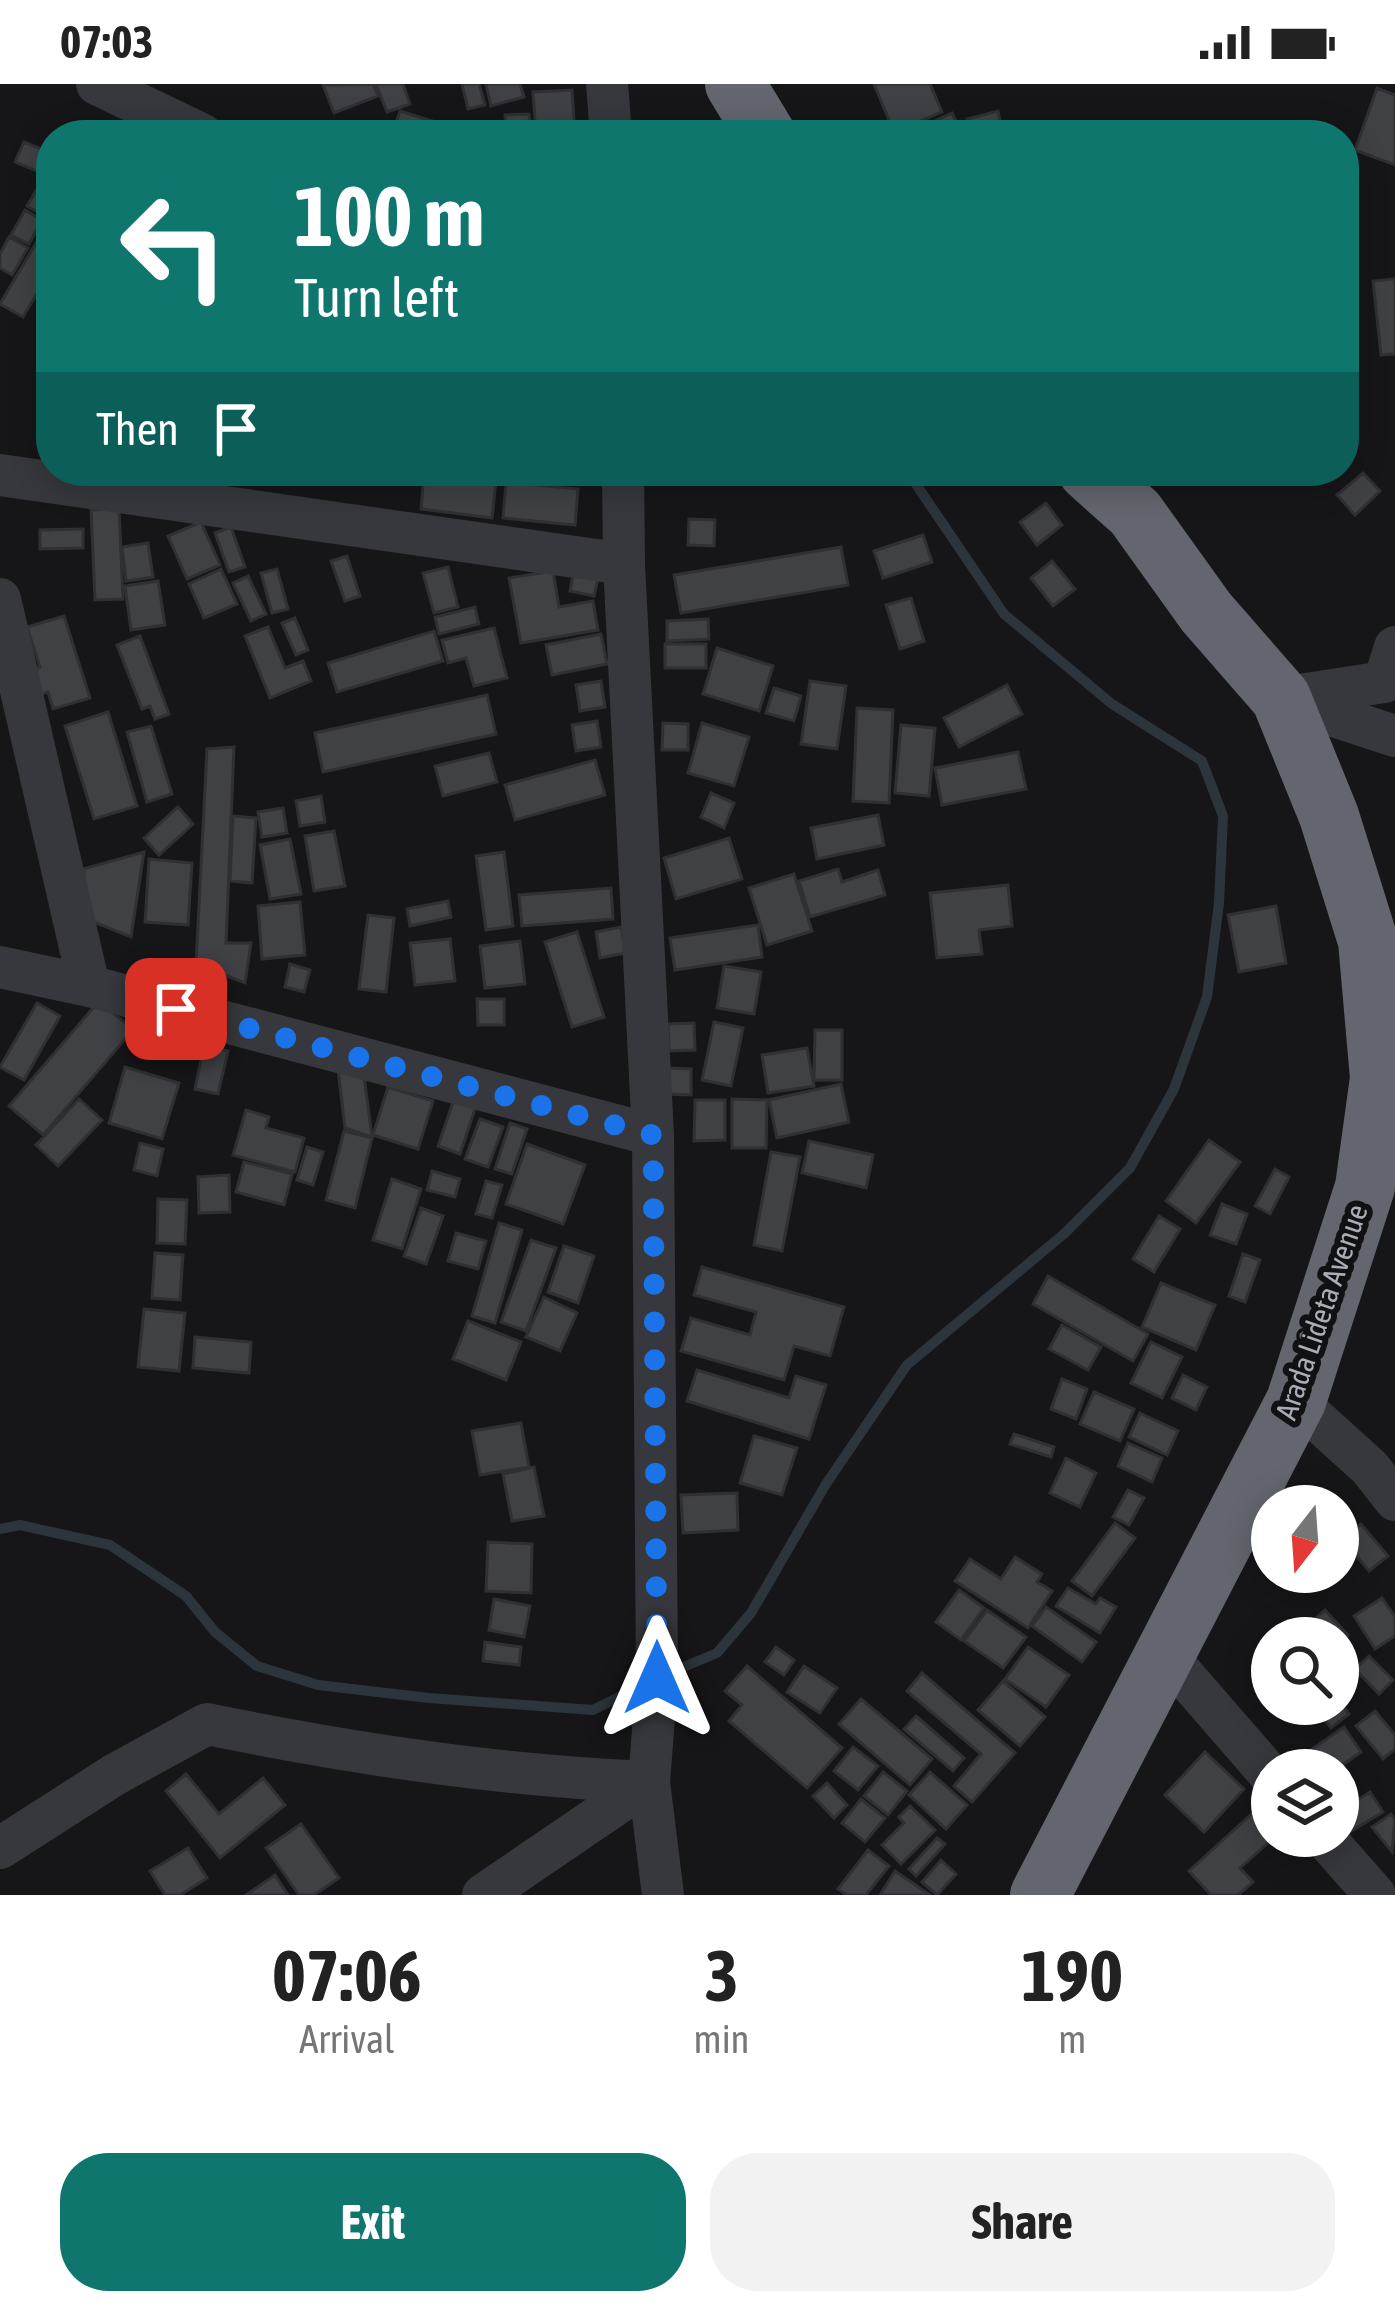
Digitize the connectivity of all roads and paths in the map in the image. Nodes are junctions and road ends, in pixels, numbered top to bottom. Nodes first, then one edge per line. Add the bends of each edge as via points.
1 (98, 84) edge
2 (607, 84) edge
3 (735, 84) edge
4 (172, 120) edge
5 (609, 120) edge
6 (757, 120) edge
7 (0, 475) edge
8 (36, 480) edge
9 (77, 486) edge
10 (623, 486) edge
11 (1105, 486) edge
12 (624, 564) junction
13 (0, 599) edge
14 (1394, 654) edge
15 (1281, 698) junction
16 (1395, 736) edge
17 (0, 967) edge
18 (88, 986) junction
19 (653, 1135) junction
20 (1296, 1401) junction
21 (1386, 1473) edge
22 (1166, 1655) junction
23 (1251, 1753) edge
24 (649, 1782) junction
25 (0, 1848) edge
26 (1342, 1857) edge
27 (483, 1895) edge
28 (663, 1895) edge
29 (1040, 1895) edge
30 (1375, 1895) edge

1 - 4 street
2 - 5 street
3 - 6 highway
7 - 8 street
9 - 12 street
10 - 12 street
11 - 15 highway, Arada Lideta Avenue
12 - 19 street
13 - 18 street
14 - 15 street via 1384,682
15 - 16 street
15 - 20 highway, Arada Lideta Avenue via 1368,941 1381,1078 1365,1187
17 - 18 street
18 - 19 street
19 - 24 street via 657,1678
20 - 21 street
20 - 22 highway, Arada Lideta Avenue
22 - 23 street
22 - 29 highway, Arada Lideta Avenue
24 - 25 street via 328,1749 207,1724
24 - 27 street
24 - 28 street
26 - 30 street

